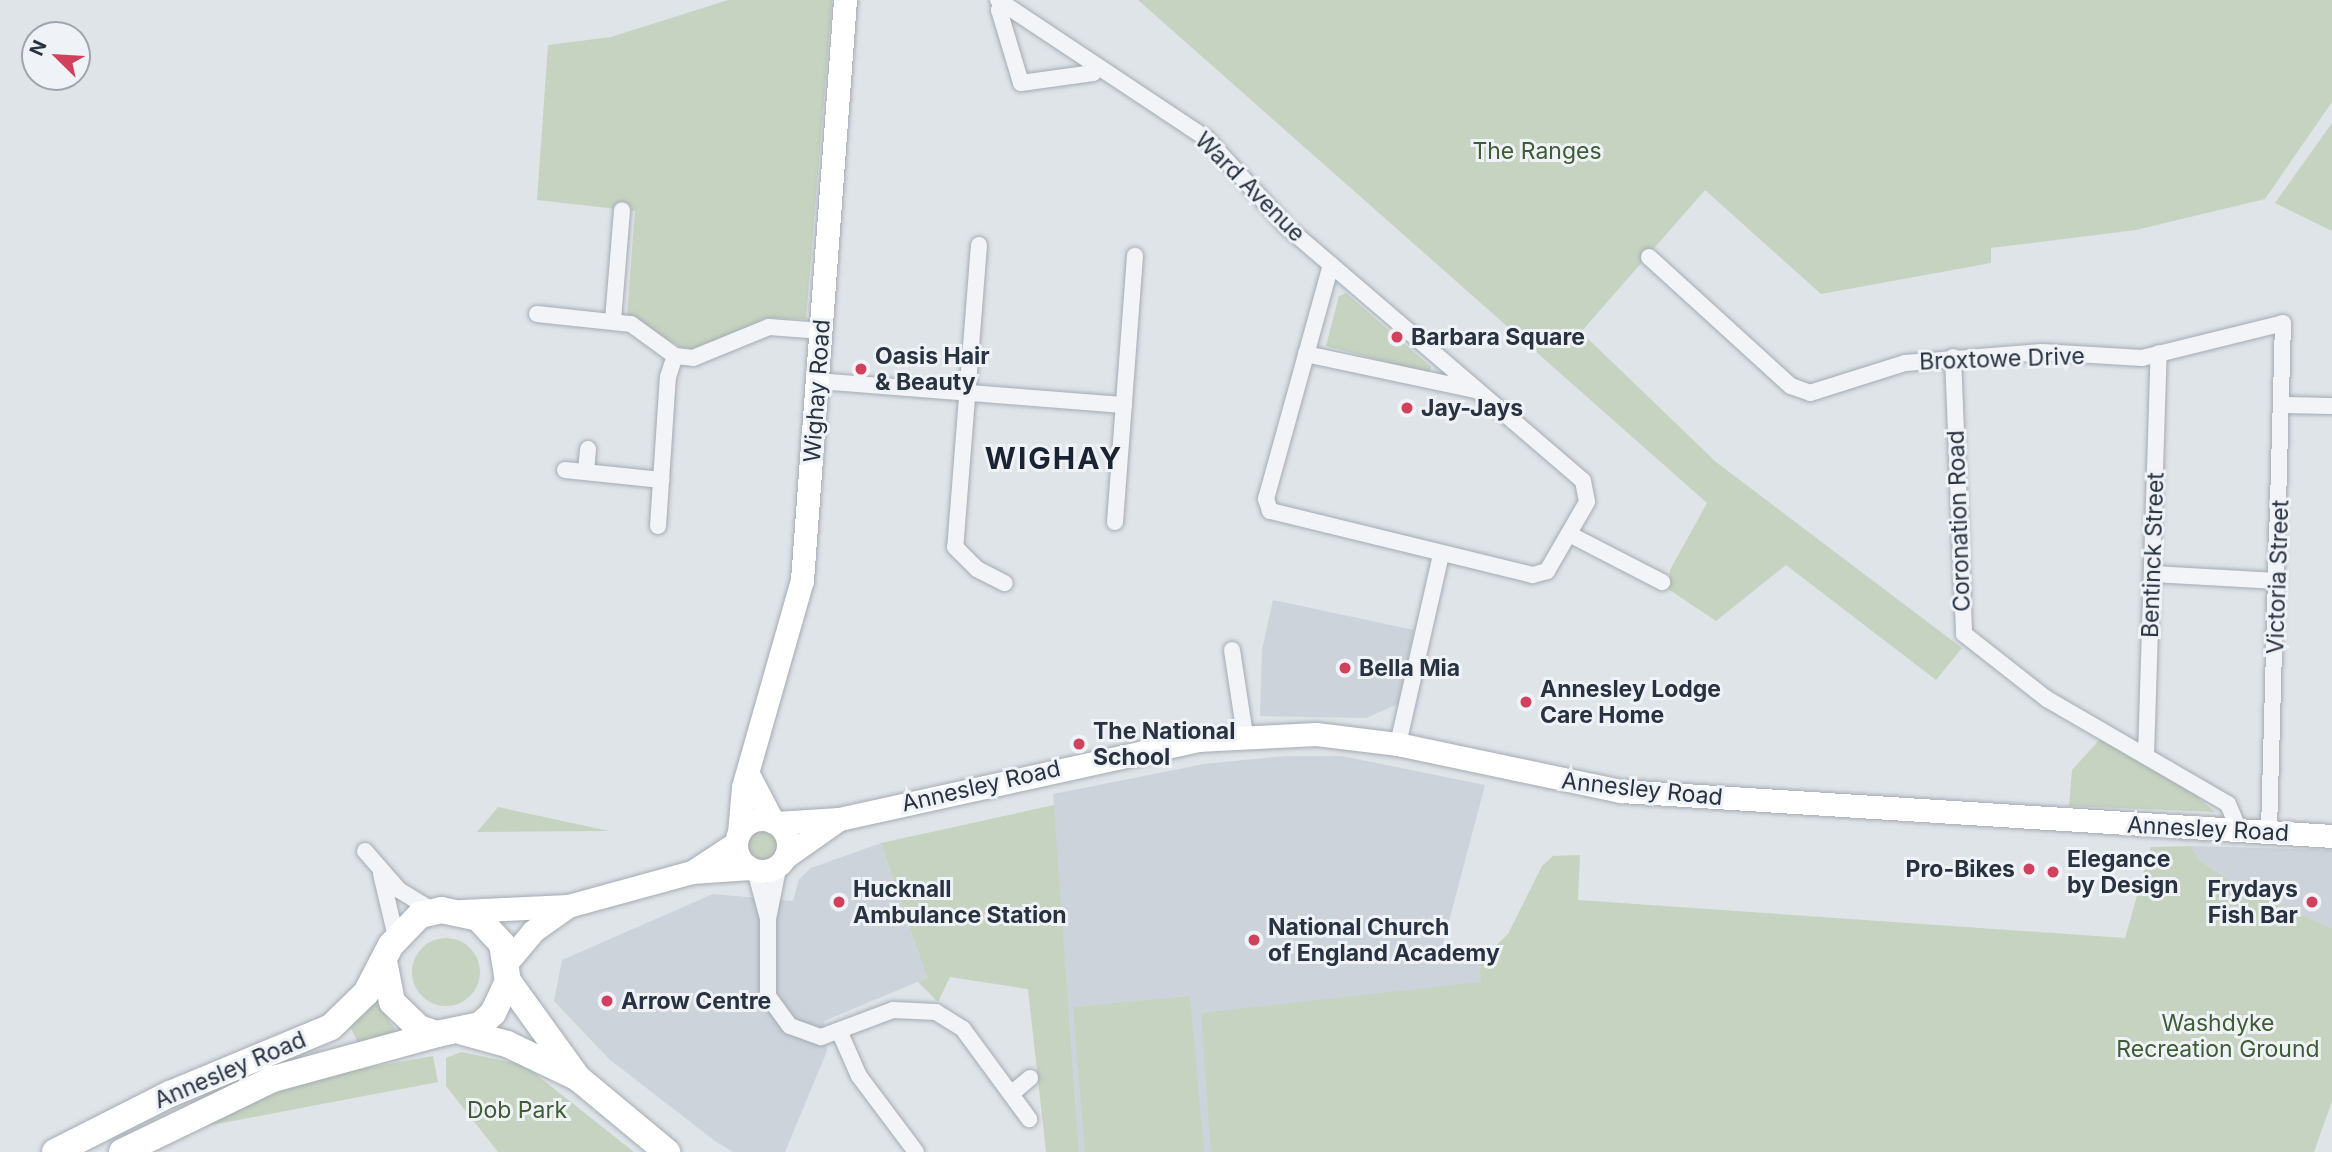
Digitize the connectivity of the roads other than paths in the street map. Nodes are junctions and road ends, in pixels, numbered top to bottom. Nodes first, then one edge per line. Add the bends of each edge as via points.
1 (845, 0) edge
2 (1001, 1) edge
3 (1097, 66) junction
4 (622, 210) dead end
5 (979, 244) dead end
6 (1135, 256) dead end
7 (1649, 257) dead end
8 (1331, 265) junction
9 (537, 313) dead end
10 (613, 320) junction
11 (2283, 323) joint
12 (822, 331) junction
13 (2159, 353) junction
14 (1307, 354) junction
15 (675, 356) junction
16 (1953, 357) junction
17 (818, 381) junction
18 (1477, 391) junction
19 (967, 393) junction
20 (1124, 405) junction
21 (2284, 405) junction
22 (2332, 406) edge
23 (588, 449) dead end
24 (565, 470) dead end
25 (586, 472) junction
26 (661, 480) junction
27 (1115, 522) dead end
28 (658, 526) dead end
29 (1569, 534) junction
30 (1441, 554) junction
31 (2152, 574) junction
32 (2278, 581) junction
33 (1662, 582) dead end
34 (1005, 583) dead end
35 (1232, 650) dead end
36 (1245, 735) junction
37 (1398, 744) junction
38 (2146, 756) junction
39 (748, 774) junction
40 (839, 819) junction
41 (774, 822) junction
42 (2239, 830) junction
43 (2269, 832) junction
44 (2332, 836) edge
45 (738, 838) junction
46 (365, 851) dead end
47 (782, 861) junction
48 (752, 869) junction
49 (692, 872) junction
50 (381, 874) junction
51 (568, 906) junction
52 (462, 911) junction
53 (435, 912) junction
54 (768, 919) junction
55 (396, 937) junction
56 (385, 965) junction
57 (508, 971) junction
58 (450, 1033) junction
59 (840, 1033) junction
60 (578, 1078) junction
61 (1030, 1078) dead end
62 (1011, 1094) junction
63 (1029, 1119) dead end
64 (55, 1152) edge
65 (122, 1152) edge
66 (667, 1152) edge
67 (916, 1152) edge

1 - 12 street, Wighay Road
2 - 3 street, Ward Avenue
2 - 3 street, Ward Avenue via 999,10 1021,83 1093,74
3 - 8 street, Ward Avenue via 1207,139
4 - 10 street
5 - 19 street
6 - 20 street
7 - 16 street, Broxtowe Drive via 1800,391 1820,392 1872,371
8 - 14 street
8 - 18 street
9 - 10 street
10 - 15 street via 647,331
11 - 13 street, Broxtowe Drive
11 - 21 street, Victoria Street
12 - 15 street via 769,327 708,357
12 - 17 street, Wighay Road
13 - 16 street, Broxtowe Drive
13 - 31 street, Bentinck Street
14 - 18 street
14 - 30 street via 1266,499 1270,511
15 - 26 street via 668,377
16 - 38 street, Coronation Road via 1964,634 2047,699
17 - 19 street
17 - 39 street, Wighay Road via 803,580
18 - 29 street via 1583,481 1587,502
19 - 20 street
19 - 34 street via 955,547 977,569
20 - 27 street
21 - 22 street
21 - 32 street, Victoria Street
23 - 25 street
24 - 25 street
25 - 26 street
26 - 28 street
29 - 30 street via 1552,566 1538,575
29 - 33 street
30 - 37 street
31 - 32 street
31 - 38 street, Bentinck Street
32 - 43 street, Victoria Street
35 - 36 street
36 - 37 street, Annesley Road via 1316,734
36 - 40 street, Annesley Road via 1115,754
37 - 42 street, Annesley Road via 1621,791
38 - 42 street, Coronation Road via 2228,804
39 - 41 street
39 - 45 street, Wighay Road
40 - 41 street, Annesley Road
40 - 47 street, Annesley Road
41 - 45 street via 754,821
41 - 47 street via 787,838
42 - 43 street, Annesley Road
43 - 44 street, Annesley Road
45 - 48 street
45 - 49 street
46 - 50 street
47 - 48 street
47 - 54 street
48 - 49 street
48 - 54 street
49 - 51 street
50 - 53 street
50 - 55 street
51 - 52 street
51 - 57 street via 533,931
52 - 53 main road
52 - 57 main road via 492,929
53 - 55 main road
54 - 59 street via 768,996 776,1010 806,1035
55 - 56 main road
56 - 58 main road via 392,1002 411,1022
56 - 64 main road, Annesley Road via 331,1027 170,1094
57 - 58 main road via 494,1013
57 - 60 main road
58 - 60 main road via 507,1044
58 - 65 main road, Annesley Road via 273,1079
59 - 62 street via 893,1010 936,1012 963,1029
59 - 67 street via 859,1076
60 - 66 main road
61 - 62 street
62 - 63 street

